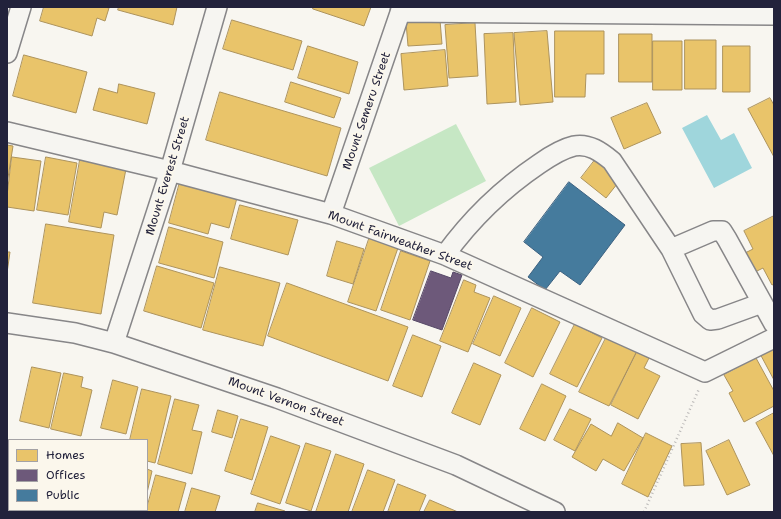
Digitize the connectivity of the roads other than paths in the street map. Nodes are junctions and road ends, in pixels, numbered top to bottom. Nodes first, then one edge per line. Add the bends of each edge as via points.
1 (21, 7) edge
2 (217, 7) edge
3 (401, 10) edge
4 (774, 15) edge
5 (7, 53) edge
6 (7, 132) edge
7 (170, 171) junction
8 (331, 214) junction
9 (671, 249) junction
10 (445, 255) junction
11 (762, 303) junction
12 (7, 323) edge
13 (774, 324) edge
14 (774, 338) edge
15 (114, 344) junction
16 (555, 512) edge

1 - 5 street
2 - 7 street, Mount Everest Street
3 - 4 street
3 - 8 street, Mount Semeru Street
6 - 7 street, Mount Fairweather Street
7 - 8 street, Mount Fairweather Street
7 - 15 street, Mount Everest Street
8 - 10 street, Mount Fairweather Street
9 - 10 street via 612,161 600,151 587,146 574,146 553,155 491,201 462,231
9 - 11 street via 703,314 710,320
9 - 11 street via 713,231 722,231
10 - 14 street, Mount Fairweather Street via 705,372
11 - 13 street
12 - 15 street, Mount Vernon Street via 74,333
15 - 16 street, Mount Vernon Street via 277,398 456,465

